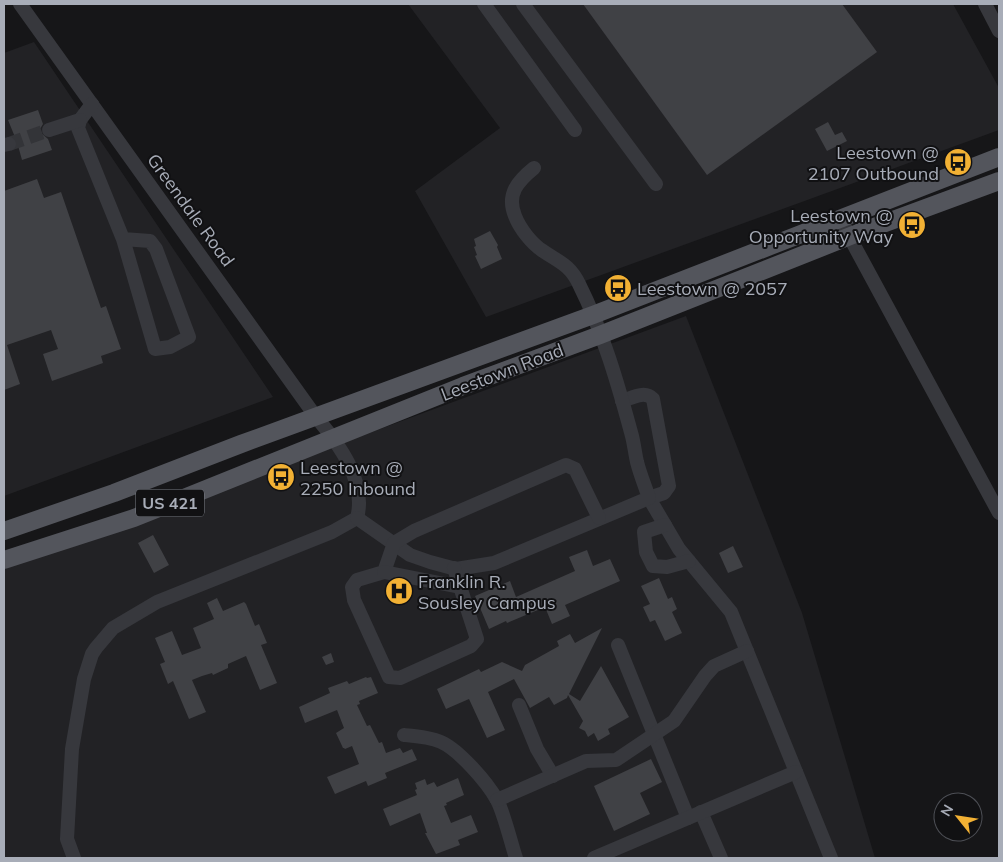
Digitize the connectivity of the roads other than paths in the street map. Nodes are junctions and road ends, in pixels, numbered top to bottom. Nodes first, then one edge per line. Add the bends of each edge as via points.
1 (20, 4) edge
2 (484, 4) edge
3 (523, 4) edge
4 (985, 4) edge
5 (999, 31) edge
6 (92, 104) junction
7 (80, 120) junction
8 (50, 130) tunnel mouth
9 (575, 130) dead end
10 (999, 157) edge
11 (534, 168) dead end
12 (999, 181) edge
13 (656, 184) dead end
14 (841, 218) junction
15 (849, 236) junction
16 (123, 238) junction
17 (593, 315) junction
18 (600, 335) junction
19 (622, 401) junction
20 (316, 417) junction
21 (333, 438) junction
22 (649, 498) junction
23 (999, 512) edge
24 (357, 518) junction
25 (599, 518) junction
26 (665, 525) junction
27 (4, 531) edge
28 (394, 543) junction
29 (4, 560) edge
30 (689, 561) junction
31 (454, 568) junction
32 (384, 572) junction
33 (460, 587) junction
34 (618, 644) dead end
35 (747, 651) junction
36 (519, 705) dead end
37 (654, 734) junction
38 (404, 735) dead end
39 (796, 772) junction
40 (552, 776) junction
41 (498, 800) junction
42 (695, 815) junction
43 (74, 858) edge
44 (516, 858) edge
45 (594, 858) edge
46 (721, 858) edge
47 (831, 858) edge

1 - 6 street, Greendale Road
2 - 9 street
3 - 13 street
4 - 5 street
6 - 7 street
6 - 20 street, Greendale Road
7 - 8 street
7 - 16 street via 78,128
10 - 14 main road, Leestown Road
11 - 17 street via 514,188 511,198 515,216 527,236 542,251 565,264 578,282
12 - 15 main road, Leestown Road
14 - 15 street
14 - 17 main road, Leestown Road
15 - 18 main road, Leestown Road
15 - 23 street
16 - 16 street via 150,241 156,249 189,337 155,349
17 - 18 street
17 - 20 main road, Leestown Road
18 - 19 street
18 - 21 main road, Leestown Road
19 - 22 street
19 - 22 street via 645,394 650,395 654,403 669,486 664,493
20 - 21 street, Greendale Road
20 - 27 main road, Leestown Road / US 421
21 - 24 street, Greendale Road via 359,490
21 - 29 main road, Leestown Road / US 421 via 134,518
22 - 25 street
22 - 26 street
24 - 28 street
24 - 43 street via 332,532 158,602 113,628 96,648 84,679 72,749 67,840
25 - 28 street via 575,469 566,465 414,531
25 - 31 street via 494,563
26 - 30 street
26 - 30 street via 644,532 646,552 653,566 667,567
28 - 31 street via 410,555
28 - 32 street
30 - 35 street via 731,612
31 - 33 street
32 - 33 street
32 - 33 street via 357,580 352,587 354,600 389,678 400,678 471,646 477,639
34 - 37 street
35 - 37 street via 714,666 674,721
35 - 39 street
36 - 40 street
37 - 40 street via 616,760 586,761
37 - 42 street
38 - 41 street via 441,742 457,752
39 - 42 street
39 - 47 street
40 - 41 street
41 - 44 street
42 - 45 street
42 - 46 street

